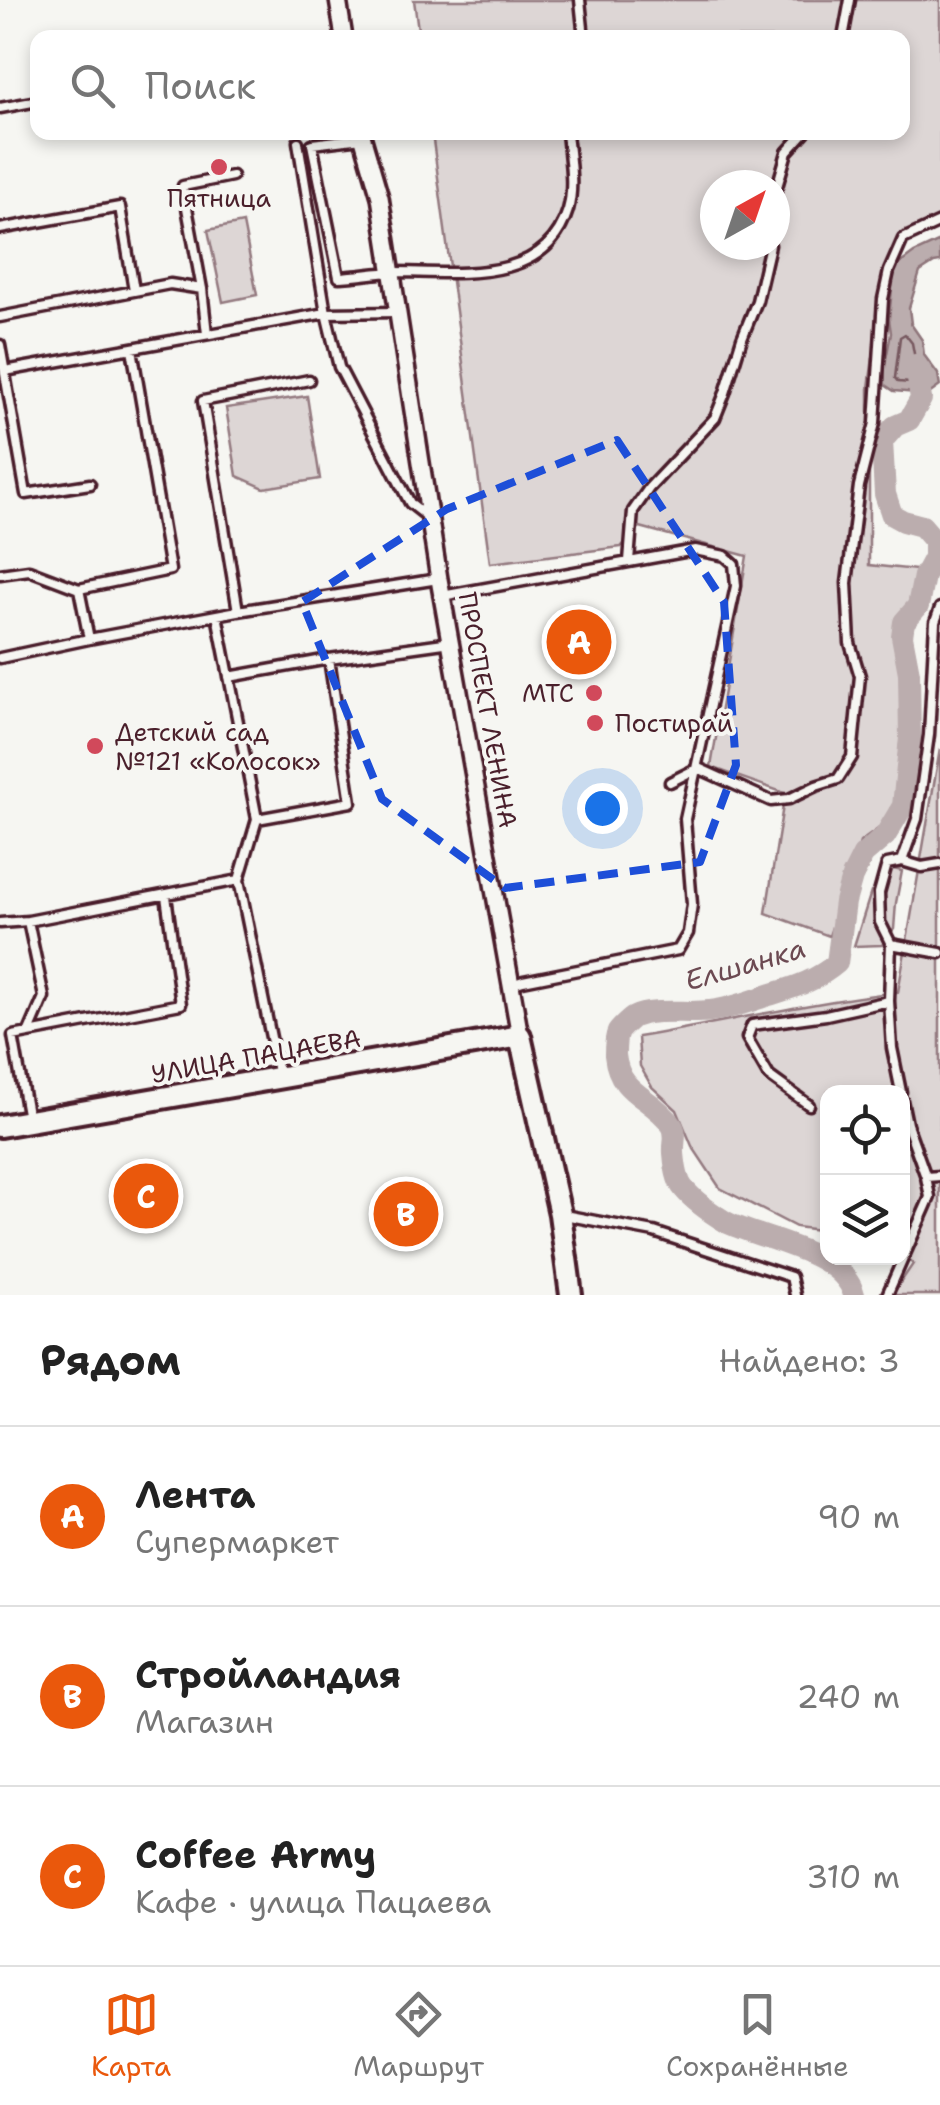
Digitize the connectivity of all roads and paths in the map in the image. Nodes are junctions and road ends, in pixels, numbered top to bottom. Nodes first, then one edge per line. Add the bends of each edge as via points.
1 (338, 0) edge
2 (580, 0) edge
3 (850, 0) edge
4 (343, 30) edge
5 (583, 30) edge
6 (844, 30) edge
7 (30, 102) edge
8 (0, 108) edge
9 (334, 140) edge
10 (363, 140) edge
11 (568, 140) edge
12 (797, 140) edge
13 (298, 142) dead end
14 (782, 170) edge
15 (232, 176) dead end
16 (940, 222) edge
17 (0, 229) edge
18 (767, 260) edge
19 (392, 272) junction
20 (202, 288) junction
21 (134, 290) junction
22 (398, 312) junction
23 (326, 313) junction
24 (0, 317) edge
25 (208, 334) junction
26 (0, 345) edge
27 (132, 349) junction
28 (5, 371) junction
29 (310, 380) dead end
30 (90, 484) dead end
31 (430, 518) junction
32 (629, 561) junction
33 (0, 574) edge
34 (439, 579) junction
35 (79, 588) junction
36 (442, 596) junction
37 (940, 610) edge
38 (238, 611) junction
39 (217, 615) junction
40 (89, 639) junction
41 (451, 642) junction
42 (0, 658) edge
43 (329, 659) junction
44 (230, 677) junction
45 (940, 734) edge
46 (929, 735) junction
47 (698, 768) junction
48 (670, 782) dead end
49 (257, 820) junction
50 (902, 861) junction
51 (940, 864) edge
52 (239, 880) junction
53 (166, 896) junction
54 (28, 921) junction
55 (0, 924) edge
56 (891, 944) junction
57 (940, 952) edge
58 (511, 985) junction
59 (889, 1001) junction
60 (29, 1032) junction
61 (520, 1036) junction
62 (279, 1078) junction
63 (900, 1085) edge
64 (809, 1105) dead end
65 (29, 1121) junction
66 (0, 1126) edge
67 (910, 1130) edge
68 (940, 1176) edge
69 (926, 1178) junction
70 (560, 1214) junction
71 (571, 1295) edge
72 (795, 1295) edge
73 (887, 1295) edge

1 - 4 street
2 - 5 lane
3 - 6 lane
7 - 8 lane
9 - 19 lane via 312,144 339,277
10 - 19 street, ПРОСПЕКТ ЛЕНИНА
11 - 19 lane via 567,211 551,244 530,261 490,270
12 - 14 lane
13 - 23 lane
15 - 20 lane via 183,186
16 - 47 lane via 903,239 883,299 876,423 847,583 850,643 860,676 852,757 838,779 771,801
17 - 21 lane via 120,207
18 - 32 lane via 715,418 648,488 634,512
19 - 22 street, ПРОСПЕКТ ЛЕНИНА
20 - 21 lane
20 - 25 lane
21 - 24 lane
22 - 23 lane
22 - 31 street, ПРОСПЕКТ ЛЕНИНА
23 - 25 lane
23 - 31 lane via 339,367 410,503
25 - 27 lane
26 - 28 lane
27 - 28 lane
27 - 35 lane via 170,570
28 - 30 lane via 26,494
29 - 38 lane via 203,401
31 - 34 street, ПРОСПЕКТ ЛЕНИНА
32 - 36 lane
32 - 47 lane via 695,550 734,564 736,586
33 - 35 lane via 28,570
34 - 36 street, ПРОСПЕКТ ЛЕНИНА
34 - 38 lane
35 - 40 lane
36 - 41 street, ПРОСПЕКТ ЛЕНИНА
37 - 46 lane
38 - 39 lane
39 - 40 lane
39 - 44 lane
40 - 42 lane
41 - 43 lane
41 - 58 street, ПРОСПЕКТ ЛЕНИНА
43 - 44 lane
43 - 49 lane via 351,802
44 - 49 lane
45 - 46 lane
46 - 50 lane via 917,820
47 - 48 lane
47 - 58 lane via 686,819 692,904 678,950
49 - 52 lane
50 - 51 lane
50 - 56 lane via 888,864 879,893 880,922
52 - 53 lane
52 - 62 lane
53 - 54 lane
53 - 60 lane via 182,1004
54 - 55 lane
54 - 60 lane via 44,997
56 - 57 lane
56 - 59 lane
58 - 61 street, ПРОСПЕКТ ЛЕНИНА
59 - 63 lane
59 - 64 lane via 752,1024 746,1038 769,1076
60 - 65 lane via 13,1036
61 - 62 street, УЛИЦА ПАЦАЕВА
61 - 70 street, ПРОСПЕКТ ЛЕНИНА
62 - 65 street, УЛИЦА ПАЦАЕВА
65 - 66 street, УЛИЦА ПАЦАЕВА
67 - 69 lane
68 - 69 lane
69 - 73 lane via 930,1196
70 - 71 street, ПРОСПЕКТ ЛЕНИНА
70 - 72 lane via 654,1232 792,1277

